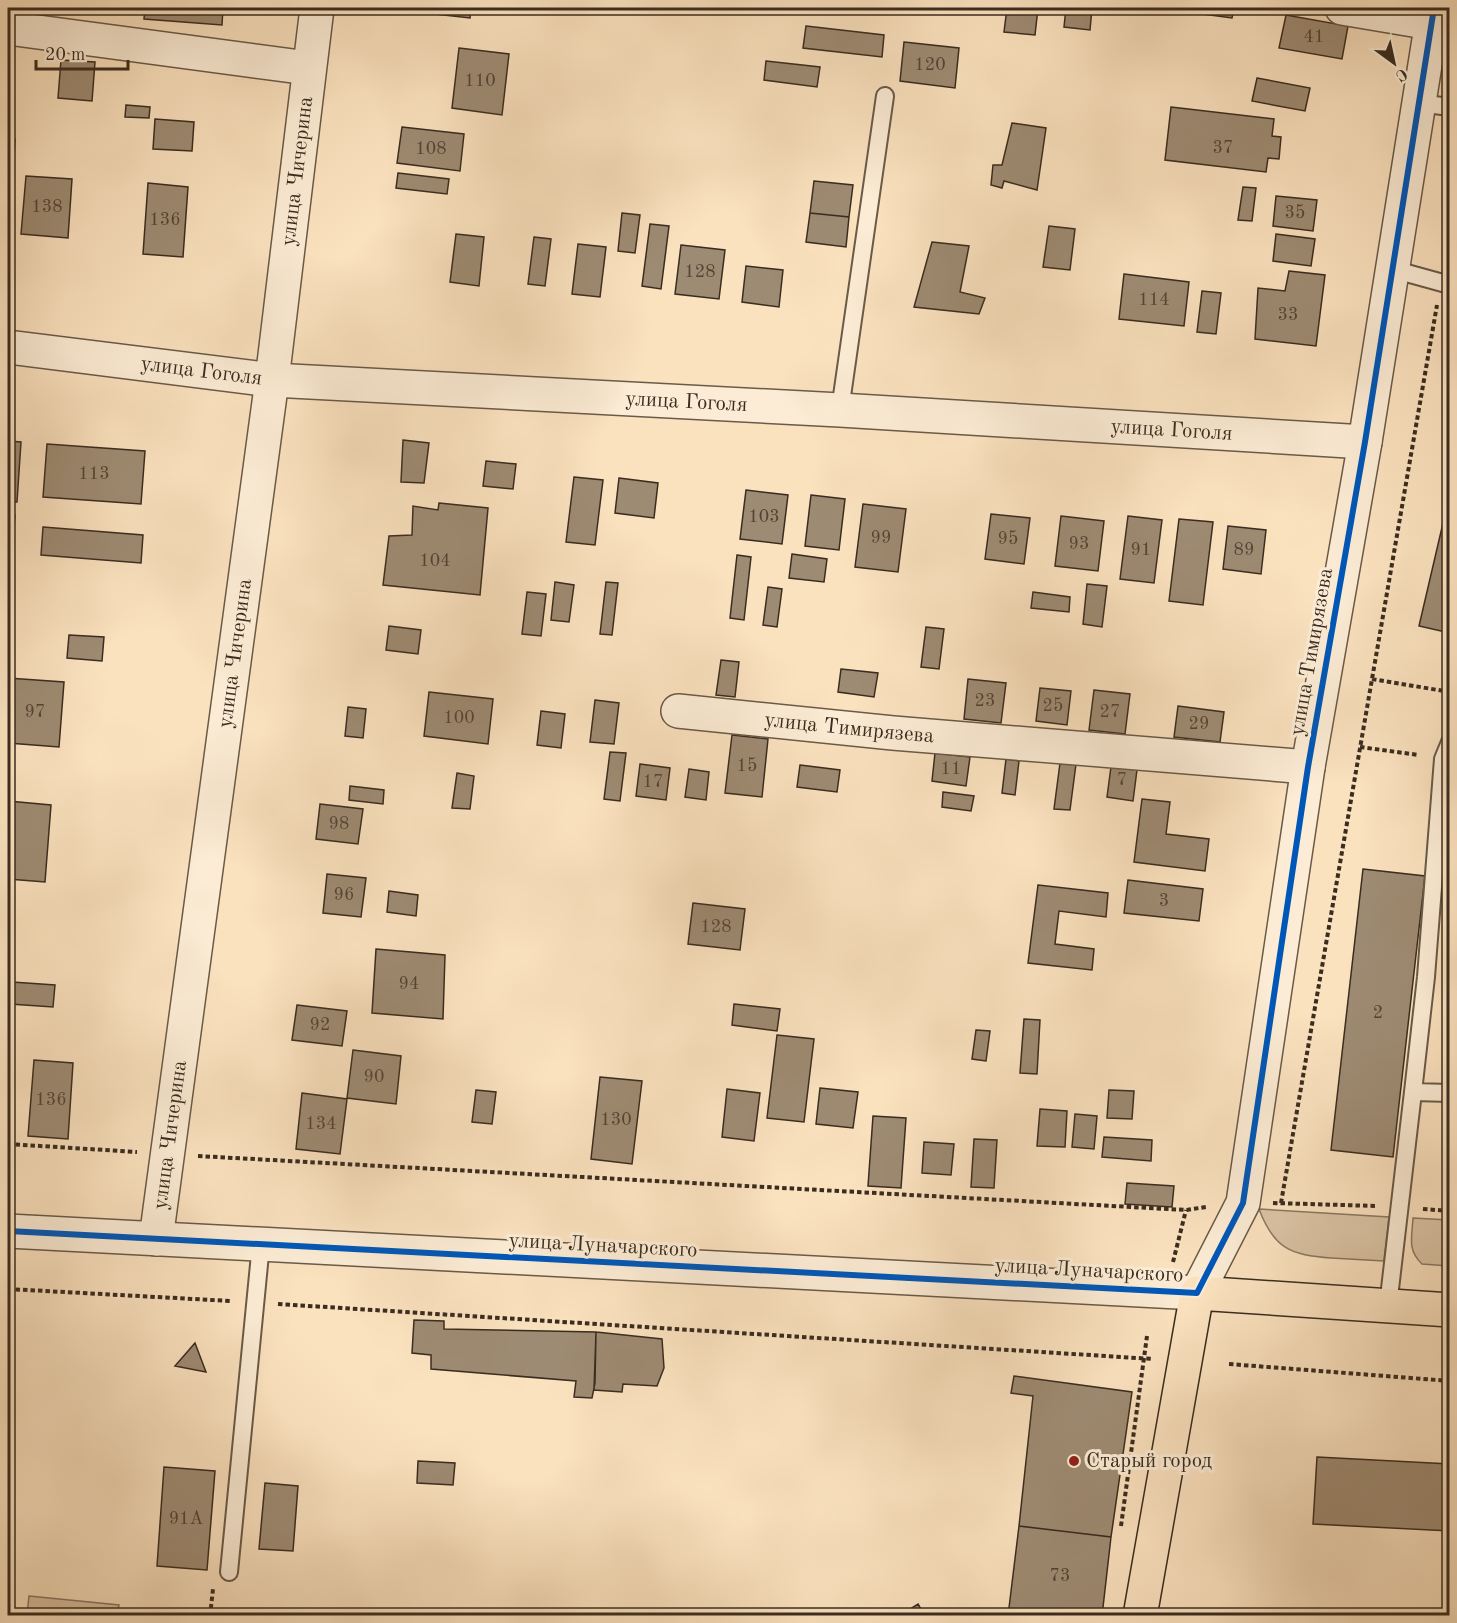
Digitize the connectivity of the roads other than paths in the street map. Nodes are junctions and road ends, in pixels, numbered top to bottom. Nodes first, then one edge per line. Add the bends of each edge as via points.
1 (317, 8) edge
2 (1342, 8) edge
3 (1432, 15) edge
4 (8, 28) edge
5 (308, 68) junction
6 (885, 96) dead end
7 (1434, 105) edge
8 (1392, 269) junction
9 (1445, 284) edge
10 (8, 347) edge
11 (272, 381) junction
12 (840, 410) junction
13 (1365, 441) junction
14 (678, 711) dead end
15 (1449, 742) edge
16 (1308, 767) junction
17 (1413, 1092) junction
18 (1449, 1093) edge
19 (8, 1231) edge
20 (156, 1239) junction
21 (261, 1244) junction
22 (1197, 1293) junction
23 (1389, 1306) junction
24 (1449, 1310) edge
25 (229, 1572) dead end
26 (1140, 1616) edge

1 - 5 street, улица Чичерина
2 - 3 street, улица Тимирязева
3 - 7 street, улица Тимирязева
4 - 5 street, улица Чичерина
5 - 11 street, улица Чичерина
6 - 12 lane
7 - 8 street, улица Тимирязева
8 - 9 lane
8 - 13 street, улица Тимирязева
10 - 11 street, улица Гоголя
11 - 12 street, улица Гоголя
11 - 20 street, улица Чичерина
12 - 13 street, улица Гоголя
13 - 16 street, улица Тимирязева
14 - 16 street, улица Тимирязева
15 - 17 lane via 1443,759
16 - 22 street, улица Тимирязева via 1243,1203
17 - 18 lane
17 - 23 lane
19 - 20 street, улица Луначарского
20 - 21 street, улица Луначарского
21 - 22 street, улица Луначарского
21 - 25 lane
22 - 23 main road, улица Луначарского
22 - 26 main road
23 - 24 main road, улица Луначарского

